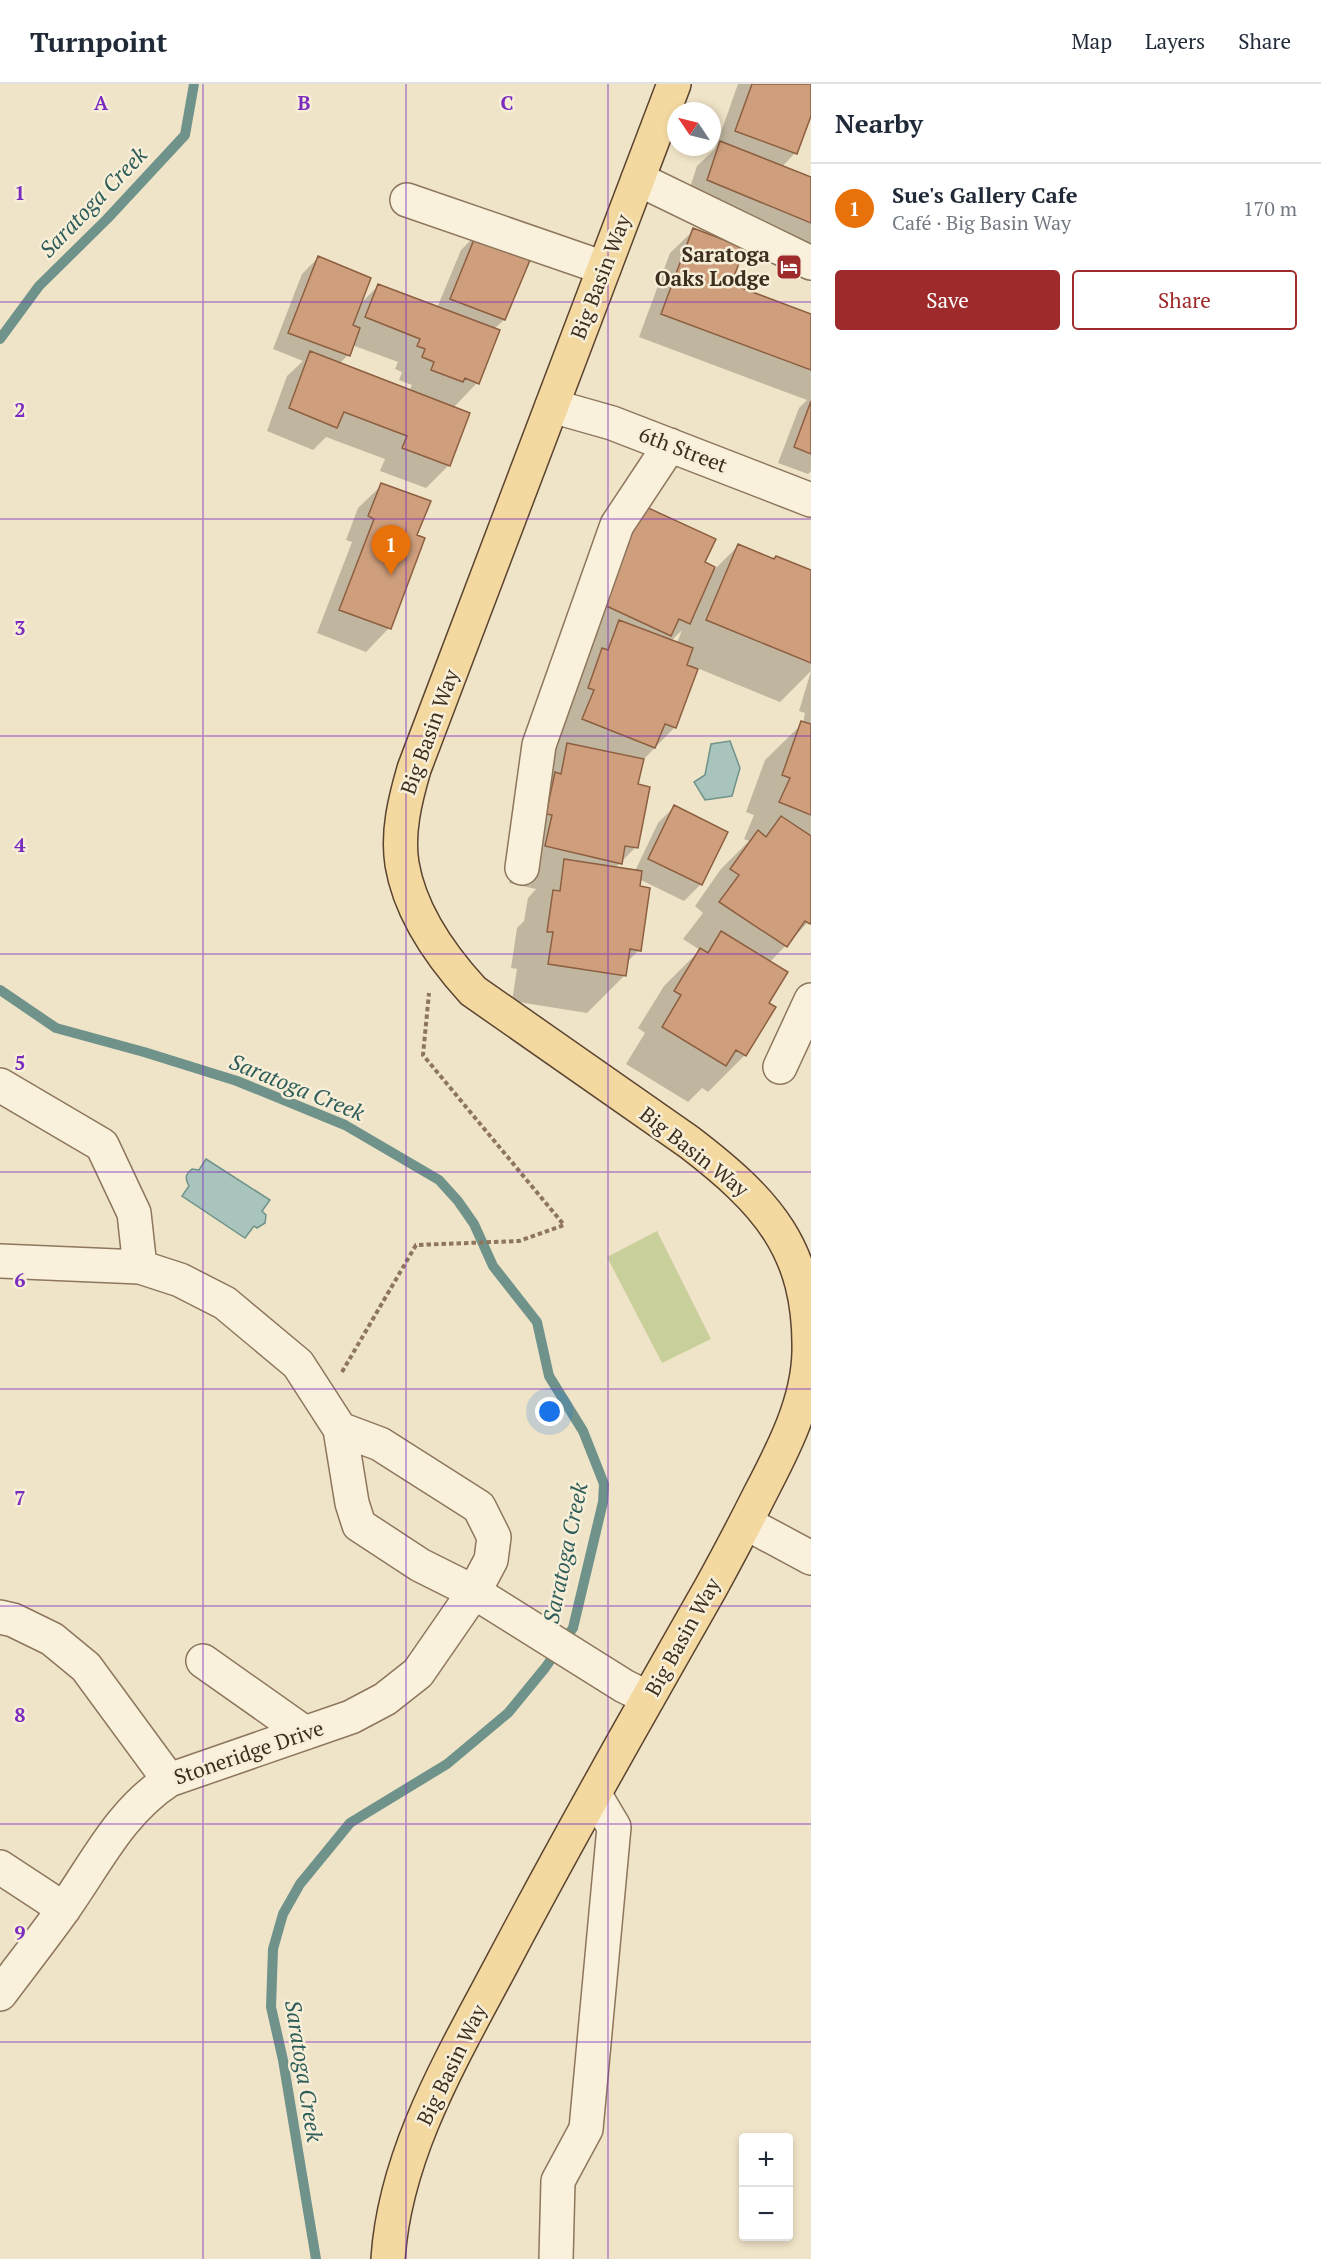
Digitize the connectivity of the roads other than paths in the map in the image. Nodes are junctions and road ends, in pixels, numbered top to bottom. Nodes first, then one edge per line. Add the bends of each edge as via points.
1 (674, 84) edge
2 (638, 178) junction
3 (407, 200) dead end
4 (811, 263) edge
5 (604, 268) junction
6 (552, 406) junction
7 (670, 445) junction
8 (811, 500) edge
9 (522, 868) dead end
10 (811, 1000) edge
11 (780, 1067) dead end
12 (0, 1085) edge
13 (0, 1261) edge
14 (140, 1267) junction
15 (332, 1417) junction
16 (746, 1523) junction
17 (811, 1558) edge
18 (474, 1592) junction
19 (0, 1617) edge
20 (203, 1661) dead end
21 (648, 1698) junction
22 (305, 1733) junction
23 (169, 1780) junction
24 (595, 1794) junction
25 (0, 1867) edge
26 (64, 1909) junction
27 (0, 1994) edge
28 (388, 2259) edge
29 (556, 2259) edge

1 - 2 main road, Big Basin Way
2 - 4 street
2 - 5 main road, Big Basin Way
3 - 5 street
5 - 6 main road, Big Basin Way
6 - 7 street, 6th Street
6 - 16 main road, Big Basin Way via 414,770 405,802 402,866 423,922 447,963 473,991 714,1162 779,1228 800,1280 808,1327 806,1383 778,1461
7 - 8 street, 6th Street
7 - 9 street via 617,525 539,745
10 - 11 street
12 - 14 street via 102,1145 134,1213
13 - 14 street
14 - 15 street via 180,1280 225,1304 298,1365
15 - 18 street via 359,1525
15 - 18 street, Stoneridge Drive via 479,1507 494,1537 491,1560
16 - 17 street
16 - 21 main road, Big Basin Way
18 - 21 street
18 - 22 street, Stoneridge Drive via 418,1673 385,1699 351,1717
19 - 23 street via 52,1639 86,1667
20 - 22 street
21 - 24 main road, Big Basin Way
22 - 23 street, Stoneridge Drive
23 - 26 street, Stoneridge Drive via 131,1810
24 - 28 main road, Big Basin Way via 440,2082 397,2201
24 - 29 street via 614,1827 586,2129 558,2181
25 - 26 street
26 - 27 street, Stoneridge Drive

